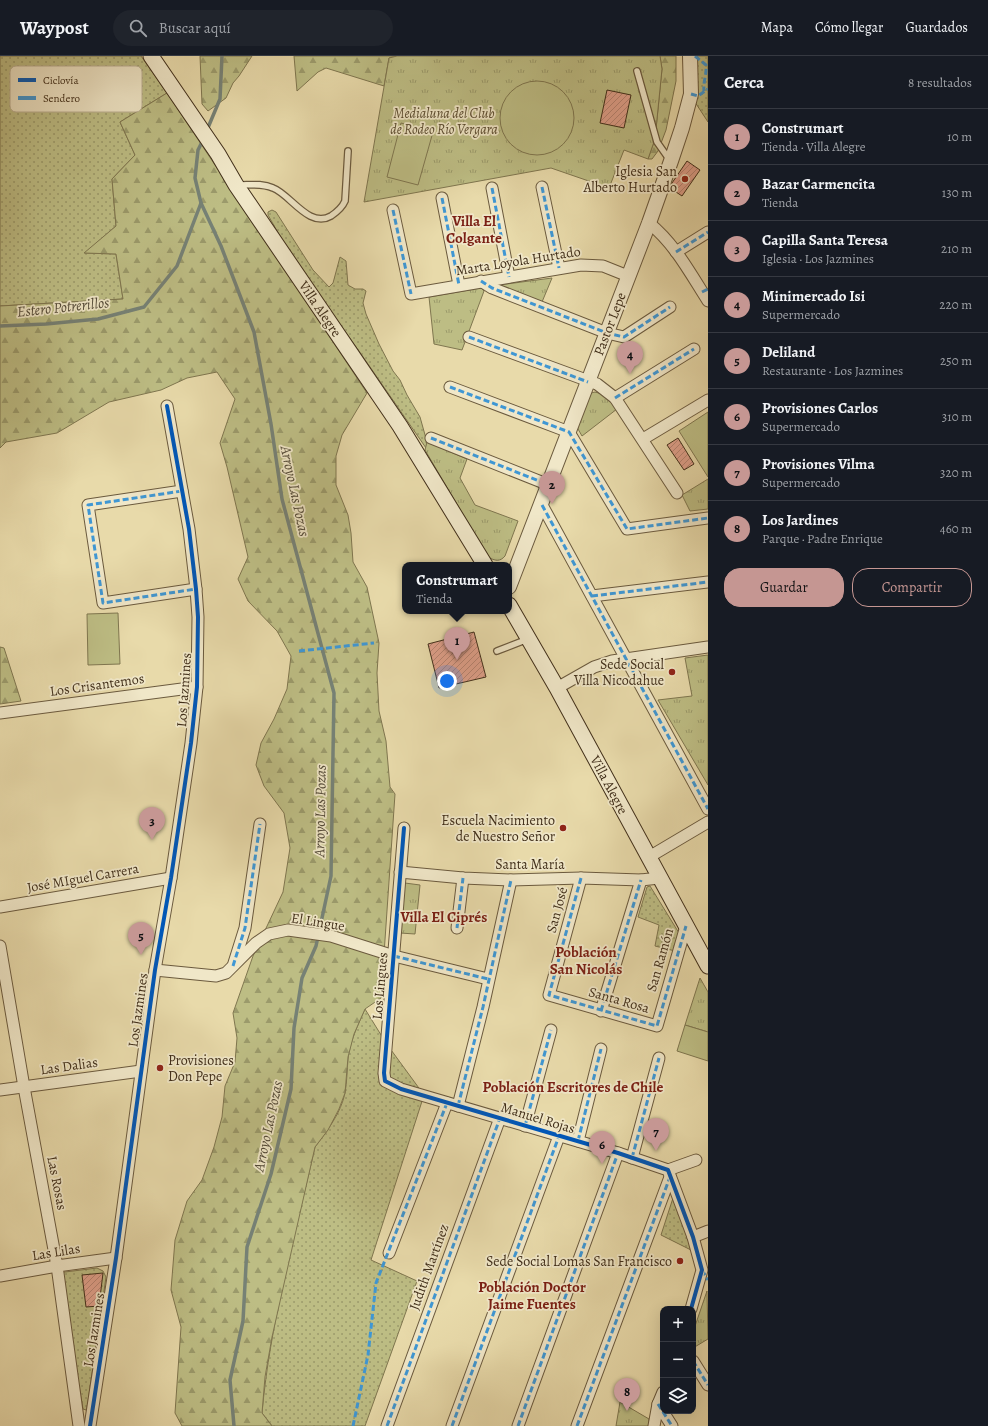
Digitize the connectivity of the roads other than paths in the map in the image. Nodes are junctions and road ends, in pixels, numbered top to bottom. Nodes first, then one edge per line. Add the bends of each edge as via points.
1 (151, 56) edge
2 (690, 56) edge
3 (637, 71) dead end
4 (348, 150) dead end
5 (671, 161) junction
6 (236, 185) junction
7 (542, 187) dead end
8 (492, 188) dead end
9 (442, 198) dead end
10 (393, 210) dead end
11 (648, 223) junction
12 (708, 232) edge
13 (676, 252) junction
14 (559, 268) junction
15 (628, 276) junction
16 (509, 277) junction
17 (481, 282) junction
18 (460, 285) junction
19 (706, 294) edge
20 (670, 307) dead end
21 (607, 333) junction
22 (469, 337) dead end
23 (694, 349) dead end
24 (588, 382) junction
25 (450, 387) dead end
26 (615, 398) junction
27 (708, 400) edge
28 (167, 406) dead end
29 (569, 432) junction
30 (431, 438) dead end
31 (643, 439) junction
32 (549, 485) junction
33 (182, 491) junction
34 (677, 493) dead end
35 (542, 504) junction
36 (708, 518) edge
37 (483, 562) edge
38 (512, 579) edge
39 (708, 582) edge
40 (196, 589) junction
41 (592, 596) junction
42 (512, 610) edge
43 (528, 639) junction
44 (708, 647) edge
45 (497, 651) dead end
46 (627, 660) junction
47 (197, 686) junction
48 (556, 688) junction
49 (0, 713) edge
50 (708, 809) edge
51 (708, 822) edge
52 (260, 824) dead end
53 (404, 828) dead end
54 (649, 857) junction
55 (400, 872) junction
56 (170, 878) junction
57 (463, 878) junction
58 (581, 878) junction
59 (659, 878) junction
60 (511, 880) junction
61 (641, 880) junction
62 (0, 907) edge
63 (686, 926) junction
64 (457, 928) dead end
65 (0, 946) edge
66 (394, 956) junction
67 (233, 966) junction
68 (708, 966) edge
69 (155, 970) junction
70 (488, 979) junction
71 (549, 995) joint
72 (601, 1011) junction
73 (657, 1026) joint
74 (551, 1030) dead end
75 (601, 1049) dead end
76 (659, 1058) dead end
77 (141, 1071) junction
78 (24, 1087) junction
79 (0, 1090) edge
80 (447, 1103) junction
81 (458, 1106) junction
82 (500, 1118) junction
83 (525, 1126) junction
84 (559, 1136) junction
85 (578, 1141) junction
86 (618, 1153) junction
87 (632, 1158) junction
88 (696, 1160) dead end
89 (669, 1173) junction
90 (708, 1231) edge
91 (693, 1237) junction
92 (389, 1253) dead end
93 (116, 1258) junction
94 (57, 1266) junction
95 (702, 1270) junction
96 (0, 1276) edge
97 (708, 1280) edge
98 (692, 1306) edge
99 (696, 1366) edge
100 (708, 1385) edge
101 (660, 1399) edge
102 (658, 1404) junction
103 (79, 1426) edge
104 (90, 1426) edge
105 (387, 1426) edge
106 (452, 1426) edge
107 (518, 1426) edge
108 (577, 1426) edge
109 (654, 1426) edge
110 (672, 1426) edge

1 - 6 main road, Villa Alegre via 218,154
2 - 5 street, Pastor Lepe via 691,94
3 - 5 lane via 657,142
4 - 6 lane via 345,201 335,214 328,218 309,215 274,188
5 - 11 street, Pastor Lepe
6 - 37 main road, Villa Alegre via 400,426
7 - 14 street
8 - 16 street
9 - 18 street
10 - 18 street, Marta Loyola Hurtado via 411,294
11 - 13 street
11 - 15 street, Pastor Lepe
12 - 13 street
13 - 19 street
14 - 15 street, Marta Loyola Hurtado via 603,266
14 - 16 street, Marta Loyola Hurtado
15 - 21 street, Pastor Lepe
16 - 17 street, Marta Loyola Hurtado
17 - 18 street, Marta Loyola Hurtado
17 - 21 street
20 - 21 street via 624,337
21 - 24 street, Pastor Lepe
22 - 24 street
23 - 26 street
24 - 26 street via 597,384
24 - 29 street, Pastor Lepe
25 - 29 street
26 - 31 street
27 - 31 street
28 - 33 street, Los Jazmines
29 - 32 street, Pastor Lepe
29 - 36 street via 627,529
30 - 32 street
31 - 34 street
32 - 35 street, Pastor Lepe
33 - 40 street, Los Jazmines
33 - 40 street via 88,505 103,603
35 - 38 street, Pastor Lepe
35 - 41 street
39 - 41 street
40 - 47 street, Los Jazmines
41 - 46 street
42 - 43 main road, Villa Alegre
43 - 45 lane
43 - 48 main road, Villa Alegre
44 - 46 street
46 - 48 street via 612,661 594,667
46 - 50 street
47 - 49 street, Los Crisantemos
47 - 56 street, Los Jazmines
48 - 54 main road, Villa Alegre
51 - 54 street
52 - 67 street via 245,928
53 - 55 street, Los Lingues
54 - 59 main road, Villa Alegre
55 - 57 street, Santa María
55 - 66 street, Los Lingues
56 - 62 street, José MIguel Carrera
56 - 69 street, Los Jazmines
57 - 60 street, Santa María
57 - 64 street
58 - 60 street, Santa María
58 - 61 street, Santa María
58 - 71 street, San José
59 - 61 street, Santa María
59 - 63 main road, Villa Alegre
60 - 70 street
61 - 72 street
63 - 68 main road, Villa Alegre
63 - 73 street, San Ramón
65 - 78 street, Las Rosas
66 - 67 street, El Lingue via 331,936 288,930 269,934
66 - 70 street, El Lingue
66 - 80 street, Los Lingues via 385,1081 401,1089
67 - 69 street, El Lingue via 226,973 216,976
69 - 77 street, Los Jazmines
70 - 81 street
71 - 72 street, Santa Rosa
72 - 73 street, Santa Rosa
74 - 83 street
75 - 85 street
76 - 87 street
77 - 78 street, Las Dalias
77 - 93 street, Los Jazmines
78 - 79 street, Las Dalias
78 - 94 street, Las Rosas
80 - 81 street, Manuel Rojas
80 - 92 street
81 - 82 street, Manuel Rojas
82 - 83 street, Manuel Rojas
82 - 105 street, Judith Martínez
83 - 84 street, Manuel Rojas
84 - 85 street, Manuel Rojas
84 - 106 street
85 - 86 street, Manuel Rojas
86 - 87 street, Manuel Rojas
86 - 107 street
87 - 89 street, Manuel Rojas
88 - 89 street
89 - 91 street
89 - 108 street
90 - 91 street
91 - 95 street
93 - 94 street, Las Lilas
93 - 104 street, Los Jazmines
94 - 96 street, Las Lilas
94 - 103 street, Las Rosas
95 - 97 street
95 - 98 street
99 - 100 street
101 - 102 street
102 - 109 street
102 - 110 street

